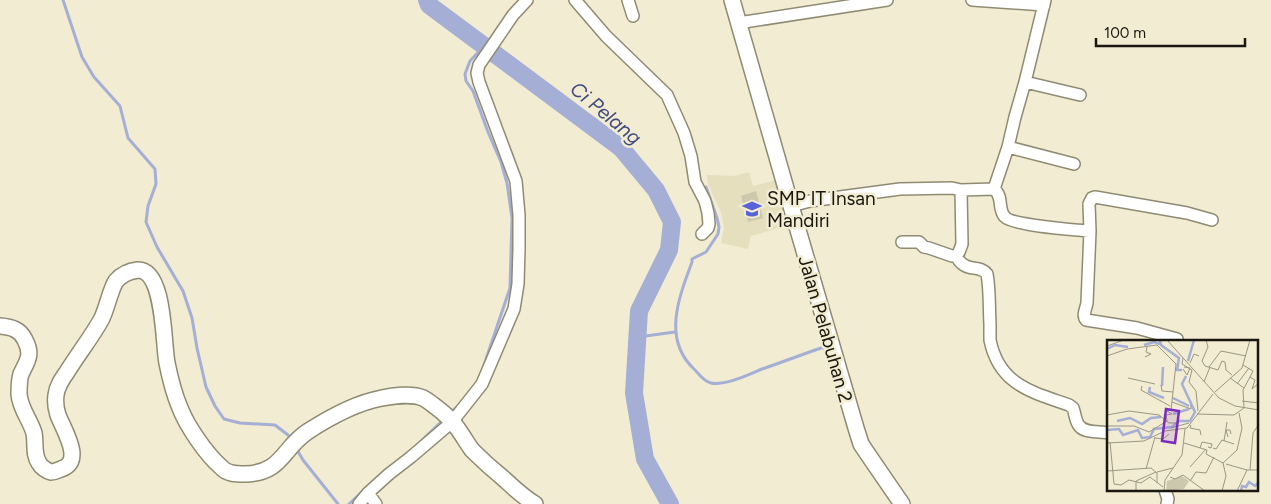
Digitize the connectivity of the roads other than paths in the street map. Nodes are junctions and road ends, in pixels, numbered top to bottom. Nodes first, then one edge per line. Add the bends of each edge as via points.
1 (527, 0) edge
2 (575, 0) edge
3 (628, 0) edge
4 (732, 0) edge
5 (887, 0) edge
6 (972, 0) edge
7 (1044, 2) edge
8 (632, 16) dead end
9 (738, 23) junction
10 (1025, 82) junction
11 (1080, 96) dead end
12 (1008, 147) junction
13 (1074, 164) dead end
14 (994, 189) junction
15 (961, 190) junction
16 (791, 206) junction
17 (1212, 220) dead end
18 (1090, 231) junction
19 (702, 234) dead end
20 (902, 242) dead end
21 (956, 256) junction
22 (0, 326) edge
23 (1177, 339) dead end
24 (449, 418) junction
25 (1107, 433) edge
26 (368, 493) junction
27 (359, 504) edge
28 (376, 504) edge
29 (535, 504) edge
30 (902, 504) edge

1 - 24 street via 513,15 479,65 477,73 516,181 520,215 514,309 482,384
2 - 19 street via 606,36 667,95 684,132 695,182 705,201 709,224
3 - 8 street
4 - 9 street, Jalan Pelabuhan 2
5 - 9 street
6 - 7 street
7 - 10 street
9 - 16 street, Jalan Pelabuhan 2
10 - 11 street
10 - 12 street
12 - 13 street
12 - 14 street
14 - 15 street
14 - 18 street via 998,192 1006,219
15 - 16 street via 900,189
15 - 21 street via 963,237
16 - 30 street, Jalan Pelabuhan 2 via 861,444
17 - 18 street via 1095,196 1089,204
18 - 23 street via 1085,318
20 - 21 street via 919,242 924,247
21 - 25 street via 965,266 982,269 987,274 990,340 1005,373 1034,394 1073,408 1083,429
22 - 24 street via 21,333 28,346 28,361 19,384 19,398 34,434 37,462 50,472 66,468 71,462 72,448 57,411 57,387 103,317 113,286 124,273 136,270 150,274 157,288 167,365 180,410 222,469 239,474 265,471 304,434 345,410 369,401 417,396
24 - 26 street via 412,457
24 - 29 street via 490,468
26 - 27 street
26 - 28 street

